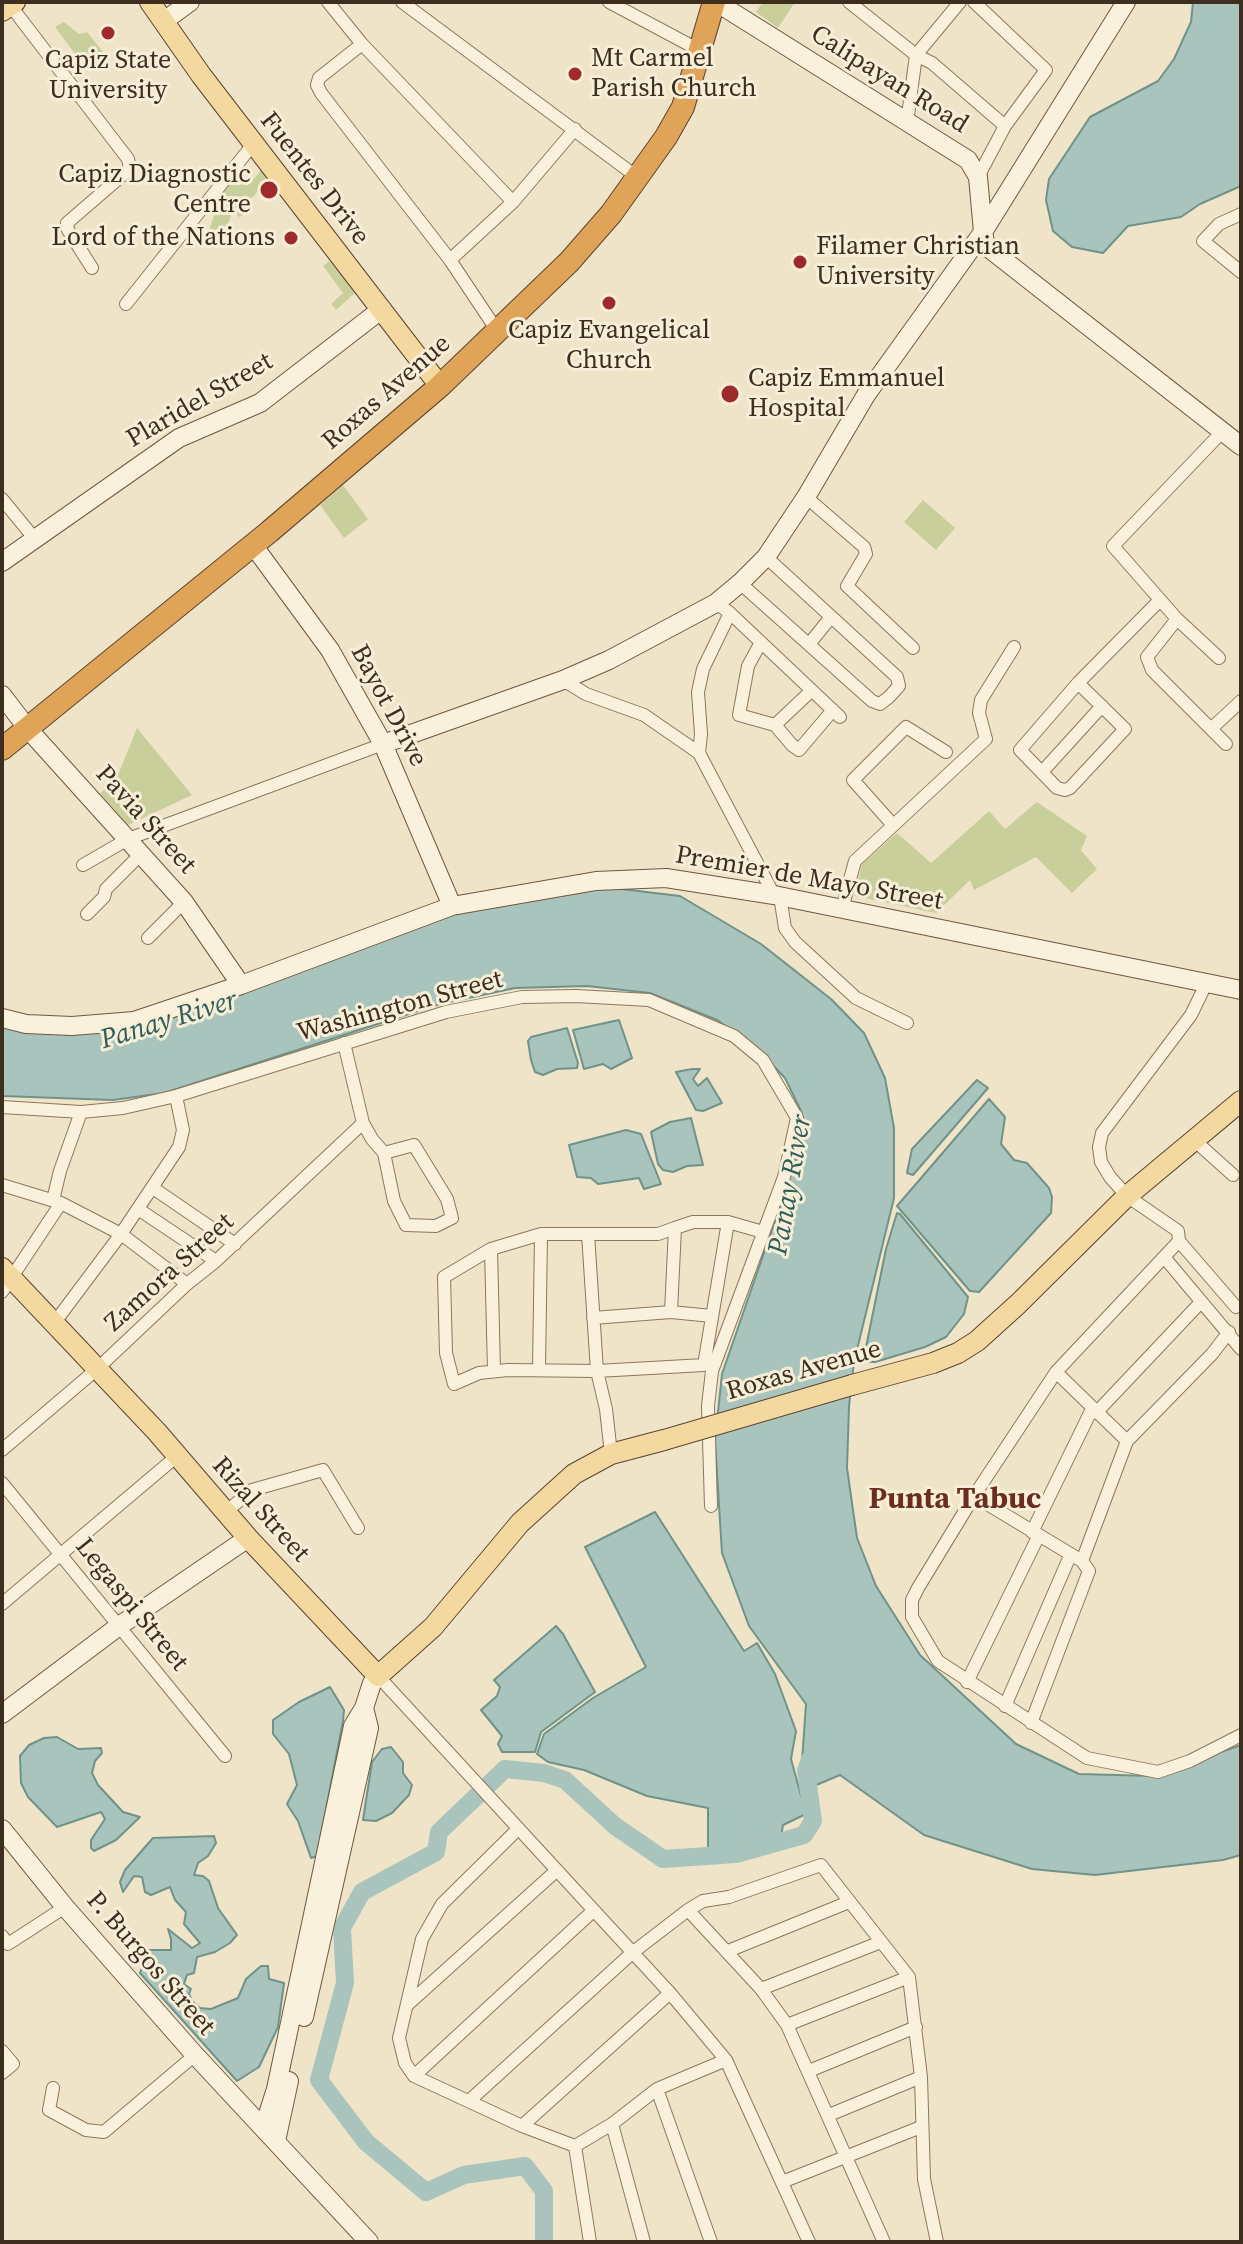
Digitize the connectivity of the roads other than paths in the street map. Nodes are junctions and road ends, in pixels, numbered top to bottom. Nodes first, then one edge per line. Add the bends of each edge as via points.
1 (150, 2) edge
2 (190, 2) edge
3 (328, 2) edge
4 (402, 2) edge
5 (609, 2) edge
6 (715, 2) edge
7 (849, 2) edge
8 (960, 2) edge
9 (974, 2) edge
10 (1126, 2) edge
11 (9, 6) edge
12 (164, 21) junction
13 (362, 44) junction
14 (701, 51) junction
15 (916, 55) junction
16 (907, 123) junction
17 (1005, 126) junction
18 (575, 129) junction
19 (254, 143) junction
20 (637, 177) junction
21 (978, 177) junction
22 (513, 202) junction
23 (1241, 214) edge
24 (983, 232) junction
25 (450, 260) junction
26 (92, 268) dead end
27 (1241, 272) edge
28 (126, 304) dead end
29 (382, 309) junction
30 (498, 332) junction
31 (440, 386) junction
32 (1222, 432) junction
33 (1241, 446) edge
34 (806, 497) junction
35 (2, 499) edge
36 (34, 538) junction
37 (253, 545) junction
38 (766, 557) junction
39 (2, 562) edge
40 (740, 583) junction
41 (1159, 601) junction
42 (723, 608) junction
43 (831, 617) junction
44 (1177, 619) junction
45 (810, 643) junction
46 (760, 644) junction
47 (1014, 647) dead end
48 (913, 648) dead end
49 (1219, 658) dead end
50 (563, 680) junction
51 (1078, 683) junction
52 (811, 691) junction
53 (2, 695) edge
54 (1241, 701) edge
55 (1102, 706) junction
56 (775, 725) junction
57 (1212, 728) junction
58 (28, 729) junction
59 (383, 744) junction
60 (1226, 744) dead end
61 (2, 749) edge
62 (946, 752) dead end
63 (699, 753) junction
64 (1042, 772) junction
65 (893, 825) junction
66 (128, 839) junction
67 (141, 854) junction
68 (83, 865) dead end
69 (777, 896) junction
70 (184, 902) junction
71 (452, 906) junction
72 (842, 909) junction
73 (87, 914) dead end
74 (148, 938) dead end
75 (1207, 982) junction
76 (241, 985) junction
77 (1241, 990) edge
78 (2, 1018) edge
79 (907, 1023) dead end
80 (344, 1043) junction
81 (176, 1096) junction
82 (1241, 1101) edge
83 (2, 1107) edge
84 (81, 1112) junction
85 (363, 1123) junction
86 (1194, 1140) junction
87 (384, 1153) junction
88 (1233, 1175) dead end
89 (2, 1185) edge
90 (153, 1188) junction
91 (1127, 1196) junction
92 (57, 1202) junction
93 (138, 1209) junction
94 (728, 1222) junction
95 (675, 1228) junction
96 (763, 1232) junction
97 (121, 1234) junction
98 (541, 1234) junction
99 (588, 1234) junction
100 (1179, 1241) junction
101 (235, 1244) junction
102 (491, 1249) junction
103 (1164, 1257) junction
104 (216, 1261) junction
105 (6, 1279) edge
106 (187, 1284) junction
107 (1201, 1302) junction
108 (1236, 1307) dead end
109 (671, 1312) junction
110 (712, 1316) junction
111 (593, 1318) junction
112 (55, 1322) junction
113 (1229, 1332) junction
114 (1241, 1349) edge
115 (97, 1369) junction
116 (539, 1370) junction
117 (494, 1371) junction
118 (597, 1371) junction
119 (1056, 1372) junction
120 (1094, 1411) junction
121 (1127, 1441) junction
122 (2, 1450) edge
123 (611, 1454) junction
124 (177, 1456) junction
125 (2, 1483) edge
126 (974, 1496) junction
127 (711, 1506) dead end
128 (227, 1511) junction
129 (358, 1528) dead end
130 (1035, 1534) junction
131 (248, 1538) junction
132 (62, 1553) junction
133 (1076, 1559) junction
134 (2, 1604) edge
135 (119, 1626) junction
136 (378, 1676) junction
137 (967, 1682) junction
138 (1005, 1706) junction
139 (2, 1714) edge
140 (1031, 1723) junction
141 (1241, 1735) edge
142 (225, 1756) dead end
143 (2, 1829) edge
144 (518, 1829) junction
145 (556, 1871) junction
146 (849, 1902) junction
147 (65, 1907) junction
148 (688, 1910) junction
149 (593, 1911) junction
150 (2, 1936) edge
151 (881, 1942) junction
152 (728, 1951) junction
153 (632, 1953) junction
154 (909, 1977) junction
155 (761, 1989) junction
156 (670, 1993) junction
157 (406, 2006) junction
158 (787, 2025) junction
159 (916, 2027) junction
160 (2, 2051) edge
161 (195, 2055) junction
162 (726, 2060) junction
163 (809, 2071) junction
164 (2, 2073) edge
165 (414, 2076) junction
166 (921, 2077) junction
167 (53, 2088) dead end
168 (657, 2089) junction
169 (469, 2101) junction
170 (829, 2115) junction
171 (612, 2124) junction
172 (522, 2126) junction
173 (921, 2127) junction
174 (270, 2134) junction
175 (575, 2146) junction
176 (847, 2157) junction
177 (782, 2182) junction
178 (369, 2242) edge
179 (590, 2242) edge
180 (644, 2242) edge
181 (711, 2242) edge
182 (809, 2242) edge
183 (884, 2242) edge
184 (937, 2242) edge

1 - 12 main road, Fuentes Drive
2 - 12 street
3 - 13 street
4 - 18 street
5 - 14 street
6 - 14 highway, Roxas Avenue
6 - 16 street, Calipayan Road
7 - 15 street
8 - 15 street
9 - 17 street via 1046,70
10 - 24 street
11 - 26 street via 128,159 130,168 67,223
12 - 19 main road, Fuentes Drive
13 - 22 street
13 - 25 street via 317,85
14 - 20 highway, Roxas Avenue via 683,107
15 - 16 street
15 - 17 street
16 - 21 street, Calipayan Road via 968,160
17 - 21 street
18 - 20 street
18 - 22 street
19 - 28 street
19 - 29 main road, Fuentes Drive
20 - 30 highway, Roxas Avenue via 569,262
21 - 24 street
22 - 25 street
23 - 27 street via 1219,224 1203,241
24 - 32 street via 991,250
24 - 34 street via 866,395
25 - 30 street
29 - 31 main road, Fuentes Drive
29 - 36 street, Plaridel Street via 260,403 179,438
30 - 31 highway, Roxas Avenue
31 - 37 highway, Roxas Avenue
32 - 33 street
32 - 41 street via 1113,546
34 - 38 street
34 - 48 street via 864,547 866,554 847,586
35 - 36 street
36 - 39 street, Plaridel Street
37 - 58 highway, Roxas Avenue
37 - 59 street, Bayot Drive via 330,650
38 - 40 street
38 - 43 street
40 - 42 street
40 - 45 street
41 - 44 street
41 - 51 street
42 - 46 street
42 - 50 street
42 - 63 street via 698,692
43 - 45 street
43 - 45 street via 897,677 899,686 880,704 872,701
44 - 49 street
44 - 57 street via 1147,657 1152,670
46 - 52 street
46 - 56 street via 748,666 739,715
47 - 65 street via 981,700 986,739
50 - 59 street
50 - 63 street via 644,715
51 - 55 street
51 - 64 street via 1020,750
52 - 56 street
52 - 56 street via 836,713 799,750
53 - 58 street, Pavia Street
54 - 57 street
55 - 64 street
55 - 64 street via 1125,729 1118,737 1070,788 1057,788
57 - 60 street
58 - 61 highway, Roxas Avenue
58 - 66 street, Pavia Street
59 - 66 street
59 - 71 street, Bayot Drive
62 - 65 street via 906,727 853,780
63 - 69 street
65 - 72 street via 855,861
66 - 67 street, Pavia Street
66 - 68 street
67 - 70 street, Pavia Street
67 - 73 street
69 - 71 street, Premier de Mayo Street via 666,878 596,881
69 - 72 street, Premier de Mayo Street
69 - 79 street via 785,928 795,942 856,998
70 - 74 street
70 - 76 street, Pavia Street
71 - 76 street, Premier de Mayo Street
72 - 75 street, Premier de Mayo Street
75 - 77 street, Premier de Mayo Street
75 - 91 street via 1191,1015 1102,1133 1101,1162
76 - 78 street, Premier de Mayo Street via 134,1021 72,1026
80 - 81 street, Washington Street
80 - 85 street
80 - 96 street, Washington Street via 446,1012 522,997 649,1000 695,1018 734,1036 763,1060 797,1118 784,1177
81 - 84 street, Washington Street
81 - 90 street via 183,1130 179,1147
82 - 86 main road, Roxas Avenue
83 - 84 street, Washington Street
84 - 92 street via 60,1171
85 - 87 street
85 - 101 street, Zamora Street
86 - 88 street
86 - 91 main road, Roxas Avenue
87 - 87 street via 414,1145 447,1199 452,1218 436,1226 406,1225 394,1201
89 - 92 street
90 - 93 street
90 - 101 street
91 - 100 street via 1178,1231
91 - 123 main road, Roxas Avenue, bridge via 968,1347 933,1363
92 - 97 street
92 - 105 street
93 - 97 street
93 - 104 street
94 - 95 street
94 - 96 street
94 - 110 street
95 - 99 street via 658,1234
95 - 109 street
96 - 127 street, Washington Street via 712,1371
97 - 106 street
97 - 112 street
98 - 99 street
98 - 102 street
98 - 116 street
99 - 111 street
100 - 103 street
100 - 108 street
101 - 104 street, Zamora Street
102 - 117 street
102 - 117 street via 444,1277 446,1353 454,1384
103 - 107 street
103 - 119 street
104 - 106 street, Zamora Street
105 - 112 main road, Rizal Street
106 - 115 street, Zamora Street
107 - 113 street
107 - 120 street
109 - 110 street
109 - 111 street
110 - 118 street via 704,1365
111 - 118 street
112 - 115 main road, Rizal Street
113 - 114 street
113 - 121 street
115 - 122 street, Zamora Street
115 - 124 main road, Rizal Street
116 - 117 street
116 - 118 street
118 - 123 street
119 - 120 street
119 - 126 street
120 - 121 street
120 - 130 street
121 - 133 street
123 - 136 main road, Roxas Avenue via 546,1497 433,1627
124 - 128 main road, Rizal Street
124 - 132 street
125 - 132 street, Legaspi Street
126 - 130 street
126 - 137 street via 912,1600 912,1617 938,1661
128 - 129 street via 252,1490 323,1470
128 - 131 main road, Rizal Street
130 - 133 street
130 - 137 street
131 - 135 street
131 - 136 main road, Rizal Street
132 - 134 street
132 - 135 street, Legaspi Street
133 - 138 street
133 - 140 street via 1089,1571
135 - 139 street
135 - 142 street, Legaspi Street
136 - 144 street, Rizal Street
136 - 174 street via 368,1690 364,1708 369,1728
137 - 138 street
138 - 140 street
140 - 141 street via 1087,1758 1158,1772
143 - 147 street, P. Burgos Street
144 - 145 street, Rizal Street
144 - 157 street via 442,1904 422,1939
145 - 149 street, Rizal Street
145 - 157 street
146 - 148 street via 821,1865
146 - 151 street
146 - 152 street
147 - 150 street via 8,1944
147 - 161 street, P. Burgos Street
148 - 152 street
148 - 153 street
149 - 153 street, Rizal Street
149 - 165 street
151 - 154 street
151 - 155 street
152 - 155 street
153 - 156 street, Rizal Street
153 - 169 street
154 - 158 street
154 - 159 street
155 - 158 street
156 - 162 street, Rizal Street
156 - 172 street
157 - 165 street via 399,2038
158 - 163 street
159 - 163 street
159 - 166 street
160 - 164 street via 13,2064
161 - 167 street via 104,2132 86,2130 49,2110
161 - 174 street, P. Burgos Street
162 - 168 street
162 - 177 street, Rizal Street
163 - 170 street
165 - 169 street
166 - 170 street
166 - 173 street
168 - 171 street
168 - 181 street
169 - 172 street
170 - 176 street
171 - 175 street
171 - 180 street
172 - 175 street
173 - 176 street
173 - 184 street via 924,2179
174 - 178 street, P. Burgos Street
175 - 179 street
176 - 177 street
176 - 183 street
177 - 182 street, Rizal Street

